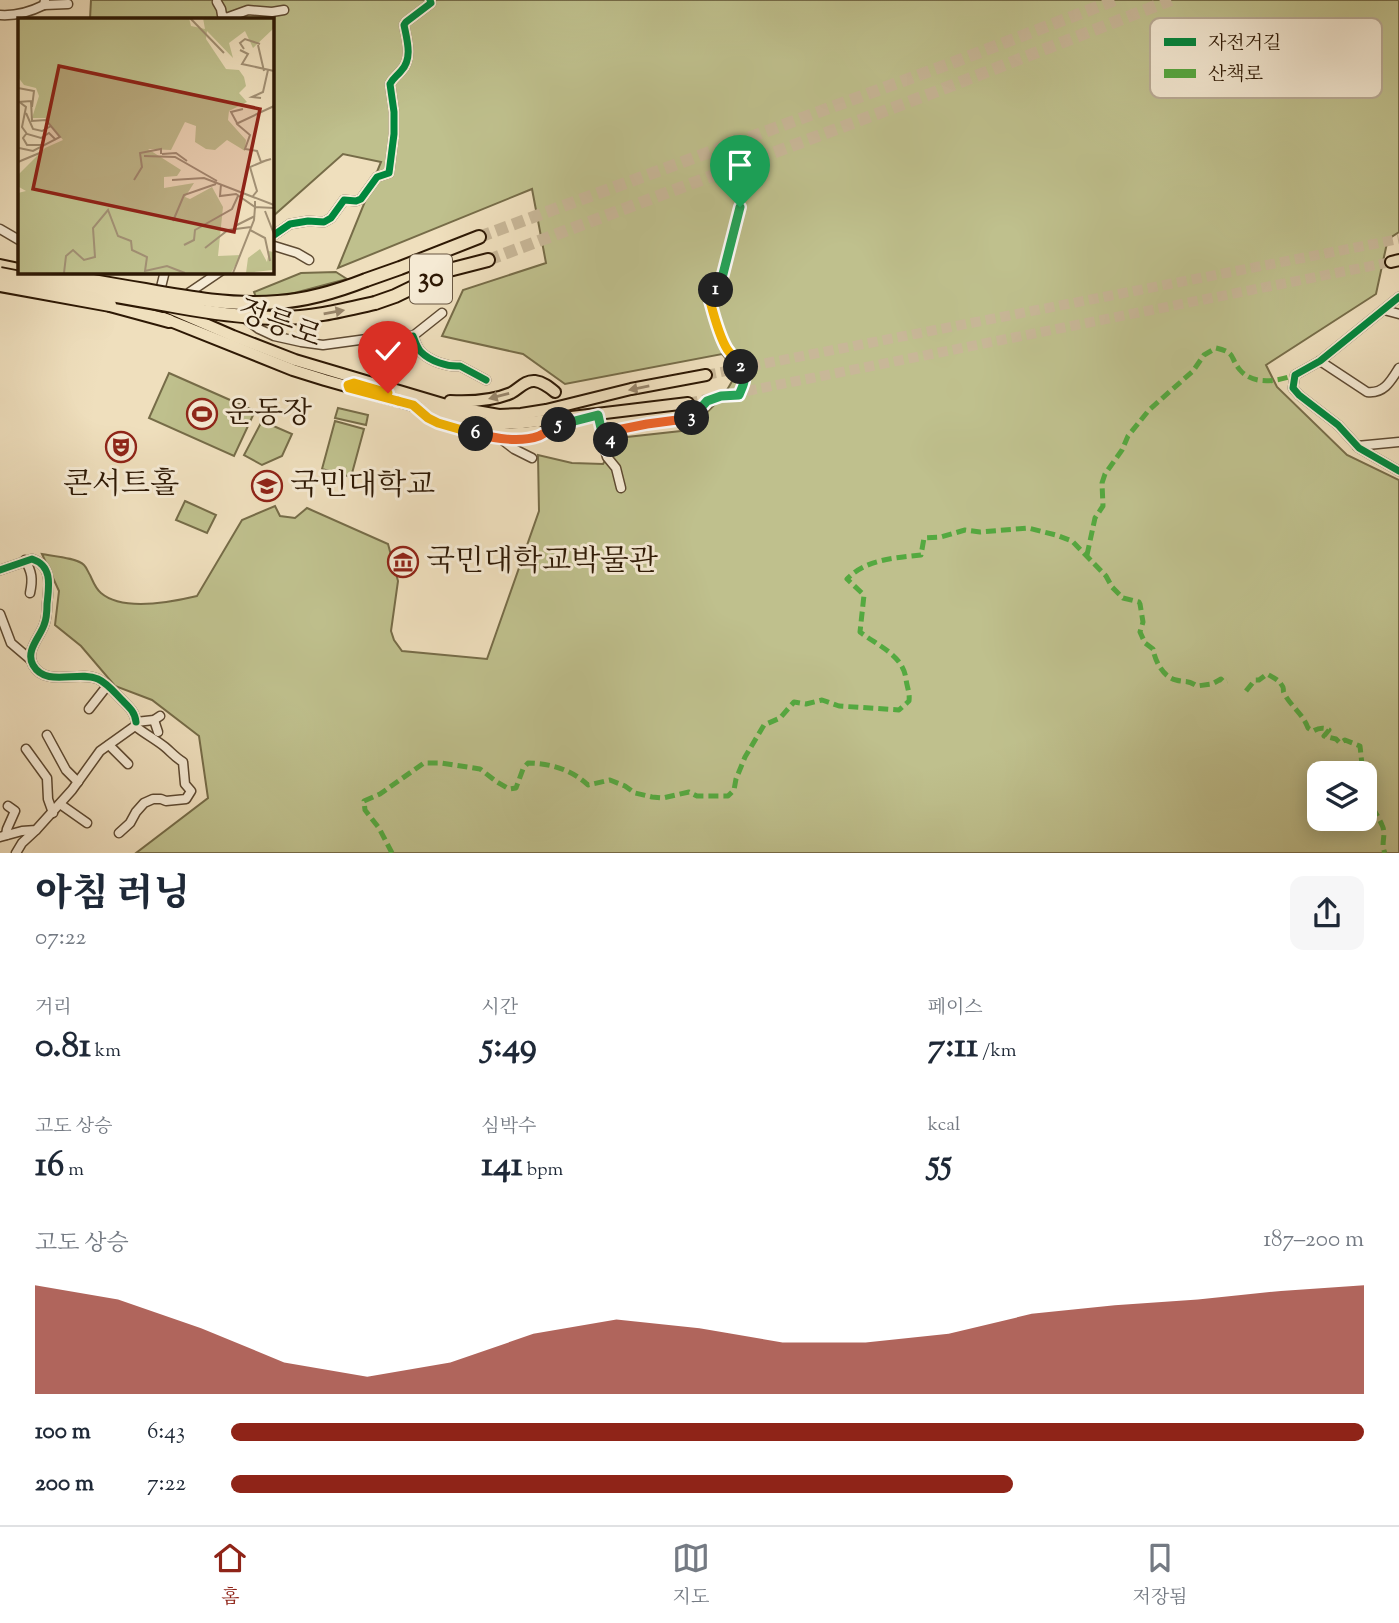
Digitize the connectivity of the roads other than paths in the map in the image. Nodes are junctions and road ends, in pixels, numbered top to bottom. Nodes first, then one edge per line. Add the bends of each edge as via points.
1 (430, 0) edge
2 (45, 2) edge
3 (217, 2) dead end
4 (68, 4) dead end
5 (284, 10) dead end
6 (0, 15) edge
7 (740, 207) dead end
8 (0, 229) edge
9 (273, 236) edge
10 (478, 237) tunnel mouth
11 (18, 239) edge
12 (273, 246) edge
13 (309, 260) dead end
14 (488, 260) tunnel mouth
15 (0, 270) edge
16 (18, 270) edge
17 (33, 273) edge
18 (50, 273) edge
19 (164, 273) edge
20 (218, 273) edge
21 (76, 284) junction
22 (0, 286) edge
23 (14, 290) junction
24 (43, 296) junction
25 (83, 297) junction
26 (1399, 297) edge
27 (156, 303) junction
28 (181, 304) junction
29 (1384, 310) junction
30 (442, 313) dead end
31 (1399, 314) edge
32 (169, 321) junction
33 (413, 336) junction
34 (1320, 361) junction
35 (1399, 368) edge
36 (706, 375) tunnel mouth
37 (486, 380) dead end
38 (349, 388) junction
39 (402, 391) junction
40 (555, 392) dead end
41 (436, 402) junction
42 (688, 403) tunnel mouth
43 (419, 406) junction
44 (649, 407) junction
45 (598, 415) junction
46 (538, 431) dead end
47 (501, 439) junction
48 (1399, 442) edge
49 (1357, 446) junction
50 (606, 450) junction
51 (532, 458) dead end
52 (1399, 471) edge
53 (621, 488) dead end
54 (25, 560) junction
55 (0, 570) edge
56 (30, 593) dead end
57 (0, 614) edge
58 (31, 660) junction
59 (107, 686) junction
60 (89, 709) dead end
61 (136, 724) junction
62 (158, 732) dead end
63 (47, 735) dead end
64 (36, 745) dead end
65 (109, 745) junction
66 (128, 764) dead end
67 (78, 782) junction
68 (60, 804) junction
69 (8, 806) dead end
70 (53, 813) junction
71 (87, 823) dead end
72 (36, 830) junction
73 (119, 833) dead end
74 (3, 836) edge
75 (16, 853) edge

1 - 9 street via 404,25 408,61 390,84 394,134 389,173 377,177 361,199 344,200 324,222 290,224
2 - 4 street
2 - 6 street via 34,10
3 - 5 street via 226,18 248,10
7 - 50 street via 722,278 710,301 720,335 744,372 744,386 739,395 707,401 693,418 617,430
8 - 11 street
10 - 18 highway, 30, bridge via 340,290 281,302 189,298
12 - 13 street
15 -> 14 highway, 30, bridge via 234,316 292,317 375,303 449,270
15 - 16 highway
15 - 21 main road, 정릉로
17 - 21 highway
19 - 27 street
20 - 28 street
21 - 27 main road, 정릉로
22 - 23 main road, 정릉로
22 - 32 highway, bridge via 110,305
23 - 24 main road, 정릉로
23 - 25 main road, 정릉로
24 - 25 main road, 정릉로
24 - 32 main road, 정릉로
25 - 32 main road, 정릉로 via 128,305
26 - 29 street
27 - 28 street
27 - 39 main road, 정릉로 via 295,360
28 - 33 street via 233,312 274,336 301,342 323,345
29 - 31 street
29 - 34 street
30 - 33 street
32 - 38 main road, 정릉로
33 - 37 street via 419,350 429,357
34 - 35 street via 1375,393 1387,387
34 - 49 street via 1295,375 1293,388
36 -> 41 main road, 정릉로 via 521,414 477,412
38 - 39 main road via 348,383 354,383 388,393
38 - 43 main road, 정릉로
39 - 41 main road, 정릉로
40 -> 41 main road via 533,381 498,397
42 - 44 main road, 정릉로
43 - 44 main road, 정릉로 via 506,424
43 - 46 main road via 438,419 483,432
43 - 47 street, 정릉로 via 438,423
44 - 45 street, 정릉로
45 - 47 street, 정릉로 via 558,425 535,437
45 - 50 street
47 - 51 street, 정릉로
48 - 49 street
49 - 52 street
50 - 53 street
54 - 55 street
54 - 56 street via 32,576
54 - 58 street via 44,564 49,579 46,618
57 - 58 street via 11,643
58 - 59 street via 44,675 93,677
59 - 60 street
59 - 61 street via 130,708
61 - 62 street via 157,718
61 - 65 street
61 - 73 street via 183,762 185,784 191,791 186,799 144,803
63 - 67 street
64 - 70 street via 29,753 47,778
65 - 66 street
65 - 67 street
67 - 68 street
68 - 70 street
68 - 71 street
69 - 74 street via 15,811
70 - 72 street
72 - 74 street
72 - 75 street

